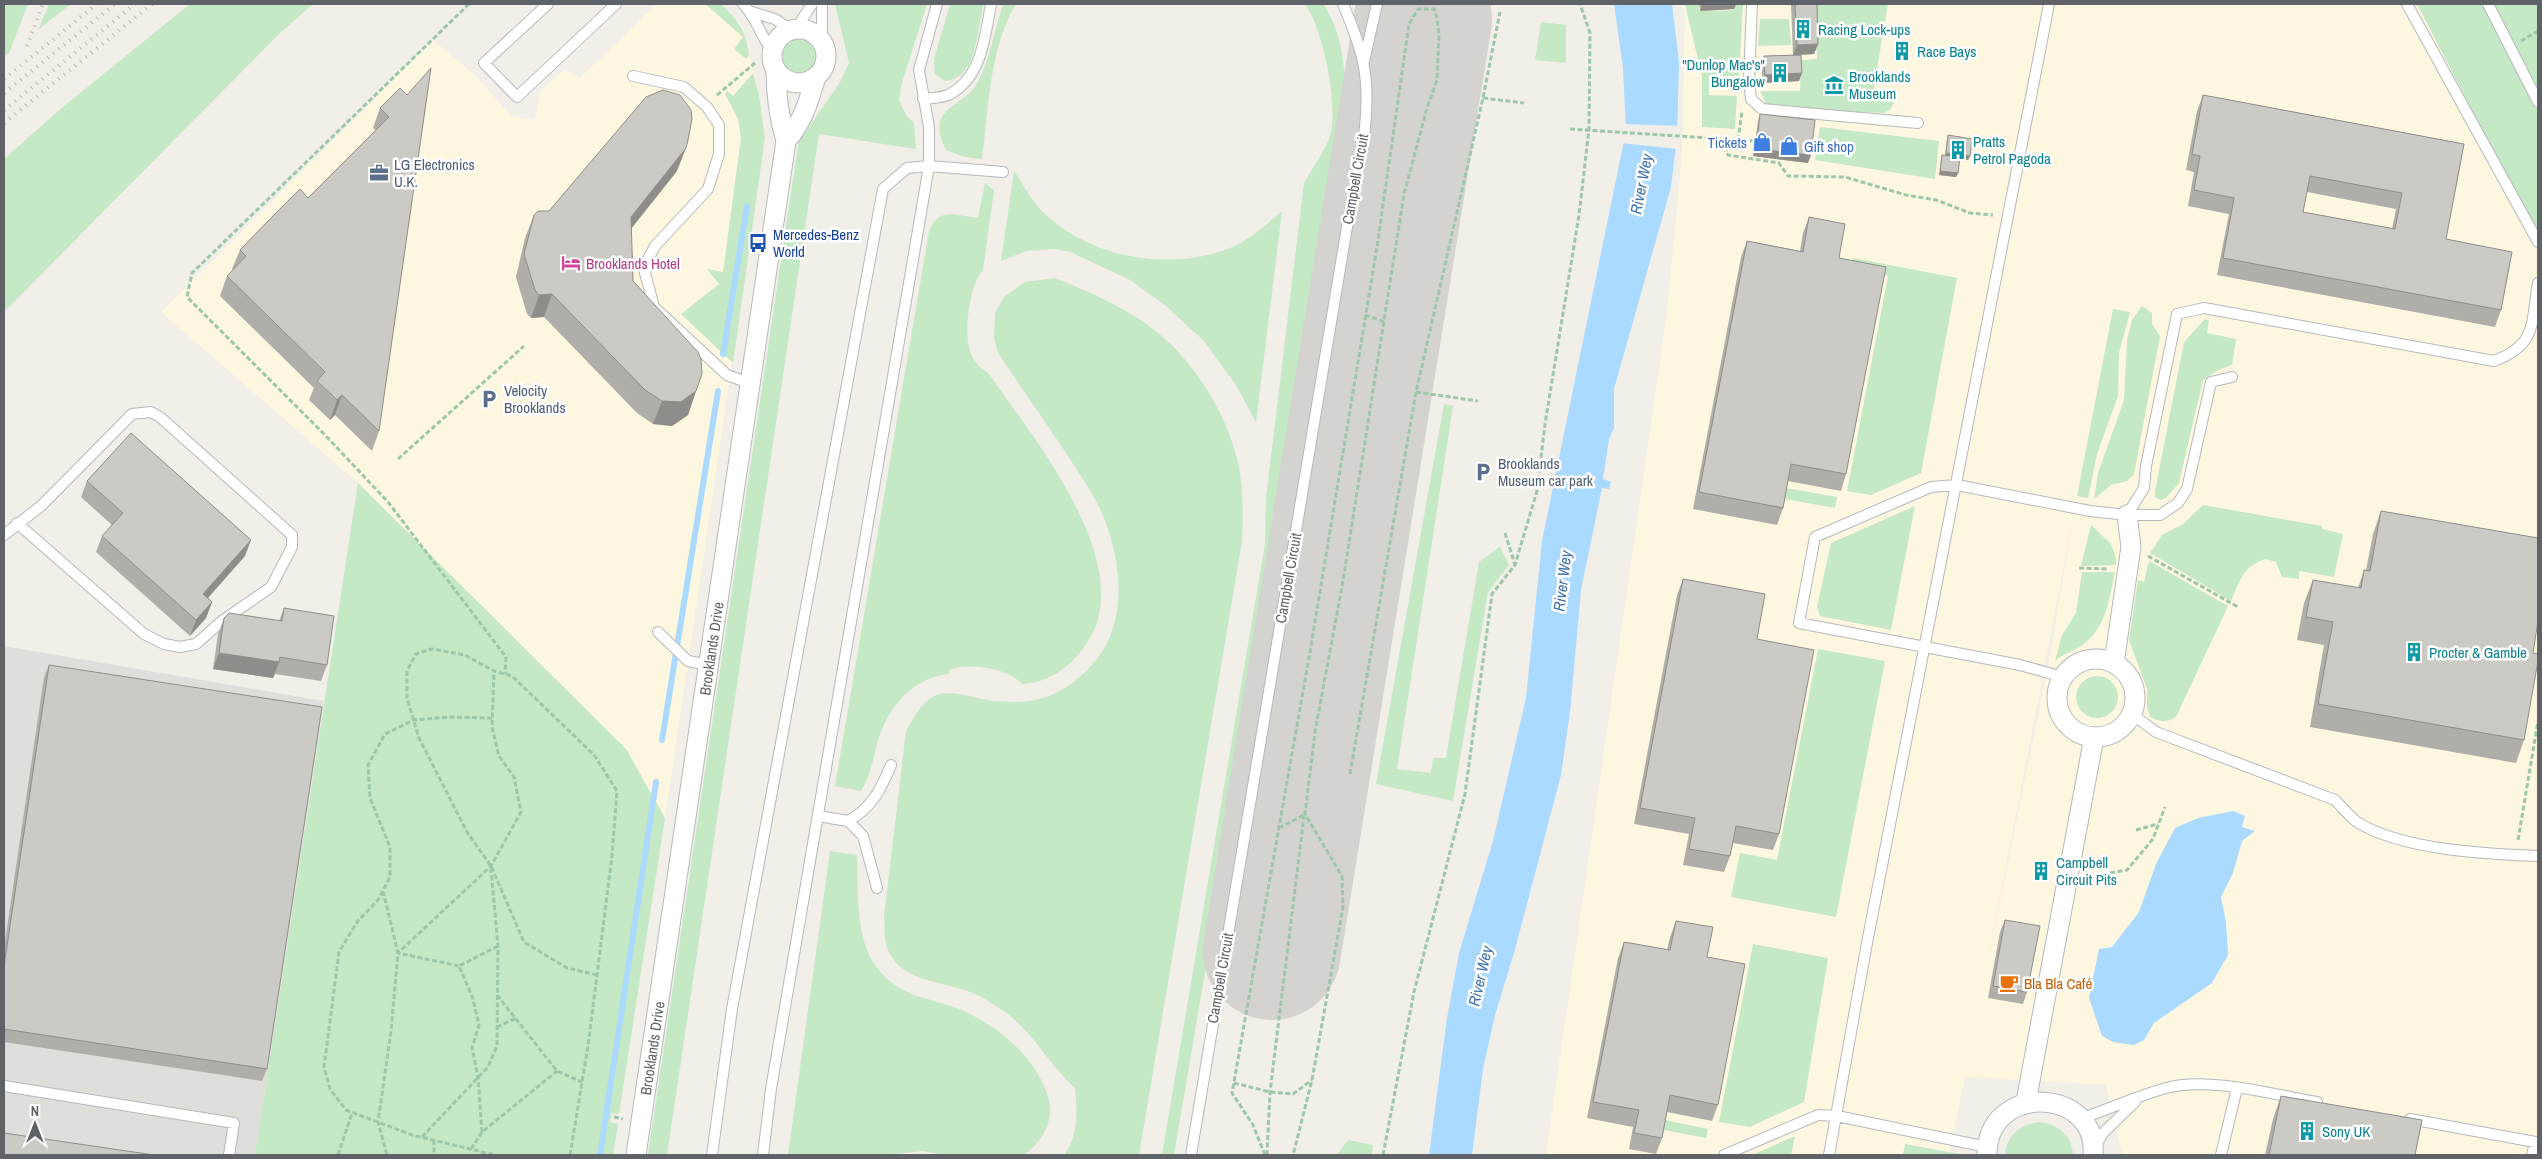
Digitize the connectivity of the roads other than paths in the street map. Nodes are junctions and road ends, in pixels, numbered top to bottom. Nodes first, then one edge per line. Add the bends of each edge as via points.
1 (548, 4) edge
2 (616, 4) edge
3 (743, 4) edge
4 (812, 4) edge
5 (822, 4) edge
6 (937, 4) edge
7 (991, 4) edge
8 (1343, 4) edge
9 (1377, 4) edge
10 (1752, 4) edge
11 (2049, 4) edge
12 (2407, 4) edge
13 (2488, 4) edge
14 (752, 12) junction
15 (794, 29) junction
16 (822, 42) junction
17 (772, 51) junction
18 (1364, 64) junction
19 (776, 70) junction
20 (633, 76) dead end
21 (816, 76) junction
22 (923, 99) junction
23 (2538, 102) edge
24 (1918, 124) dead end
25 (786, 141) junction
26 (930, 166) junction
27 (1003, 172) dead end
28 (2538, 242) edge
29 (2538, 283) edge
30 (2232, 377) dead end
31 (749, 383) junction
32 (1957, 485) junction
33 (2126, 515) junction
34 (17, 523) junction
35 (4, 535) edge
36 (658, 632) dead end
37 (1925, 648) junction
38 (2114, 663) junction
39 (708, 665) junction
40 (2064, 677) junction
41 (2132, 714) junction
42 (2094, 737) junction
43 (891, 764) dead end
44 (818, 816) junction
45 (848, 821) junction
46 (2538, 856) edge
47 (877, 888) dead end
48 (4, 1086) edge
49 (2237, 1088) junction
50 (2137, 1099) junction
51 (2026, 1102) junction
52 (2324, 1104) edge
53 (1837, 1116) junction
54 (2401, 1118) edge
55 (2080, 1119) junction
56 (1987, 1151) edge
57 (2093, 1152) edge
58 (229, 1155) edge
59 (636, 1155) edge
60 (712, 1155) edge
61 (763, 1155) edge
62 (1190, 1155) edge
63 (1724, 1155) edge
64 (1829, 1155) edge
65 (2221, 1155) edge
66 (2532, 1155) edge

1 - 2 lane via 484,62 517,97
3 - 14 lane
4 - 15 lane
5 - 16 lane
6 - 22 lane via 919,70
7 - 22 lane via 984,43 965,84 949,96
8 - 18 lane, Campbell Circuit
9 - 18 lane
10 - 24 lane via 1748,81 1751,99 1762,109
11 - 32 lane
12 - 28 lane
13 - 23 lane
14 - 15 lane
14 - 17 lane via 760,34
15 - 16 street via 816,34
15 - 17 street via 779,37
16 - 21 street via 826,60
17 - 19 street
18 - 62 lane, Campbell Circuit via 1366,103 1360,167 1345,236
19 - 21 street via 790,81 800,83
19 - 25 street, Brooklands Drive via 780,122
20 - 31 lane via 684,87 707,107 719,125 719,154 708,190 656,246 647,261 645,273 654,306 727,375
21 - 25 street, Brooklands Drive via 798,128
22 - 26 lane via 930,127
25 - 31 street, Brooklands Drive
26 - 27 lane
26 - 44 lane
26 - 60 lane via 907,168 883,189 732,1009
29 - 33 lane via 2528,340 2512,354 2494,361 2204,308 2177,314 2144,488
30 - 33 lane via 2211,382 2187,489 2178,503 2160,515
31 - 39 street, Brooklands Drive
32 - 33 lane
32 - 37 lane
32 - 37 lane via 1931,486 1815,537 1799,623
33 - 38 street via 2131,547
34 - 34 lane via 41,506 132,414 151,412 292,535 292,547 271,587 222,621 196,644 180,647 164,644 144,634
34 - 35 lane
36 - 39 lane via 688,662
37 - 40 lane via 2037,668
37 - 53 lane via 1867,942
38 - 40 street via 2089,659 2077,664
38 - 41 street via 2131,680 2135,691
39 - 59 street, Brooklands Drive
40 - 42 street via 2057,694 2062,719 2082,735
41 - 42 street via 2117,731
41 - 46 lane via 2156,732 2335,800 2355,821 2377,833 2438,848
42 - 51 street
43 - 45 lane via 879,792 863,812
44 - 45 lane
44 - 61 lane via 771,1089
45 - 47 lane via 863,836
48 - 58 lane via 234,1123
49 - 50 lane via 2168,1088
49 - 52 lane
49 - 65 lane
50 - 55 lane
50 - 57 lane via 2103,1133
51 - 55 street via 2055,1103
51 - 56 street via 2000,1119 1990,1134
53 - 56 lane
53 - 63 lane via 1818,1115
53 - 64 lane
54 - 66 lane via 2535,1142
55 - 57 street via 2089,1133

